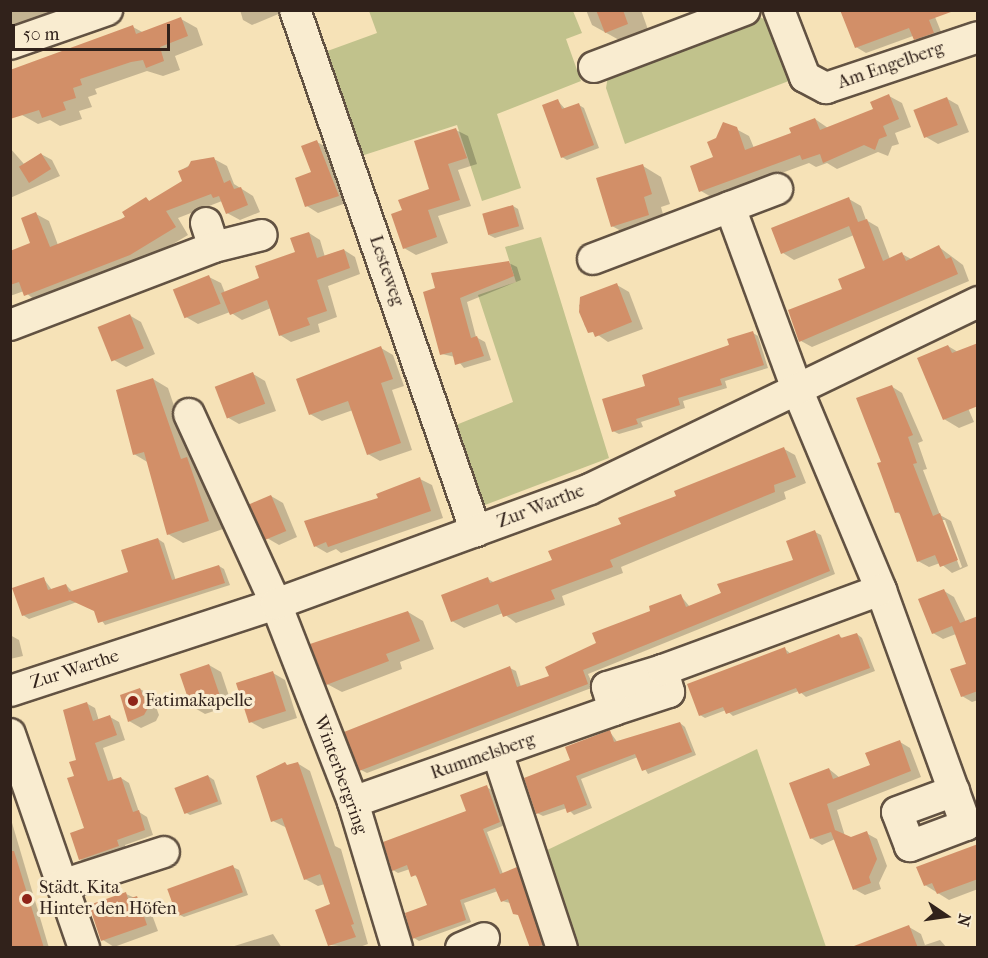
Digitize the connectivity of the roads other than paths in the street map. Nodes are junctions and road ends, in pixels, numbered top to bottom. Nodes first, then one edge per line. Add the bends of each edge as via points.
1 (106, 10) edge
2 (295, 10) edge
3 (746, 10) edge
4 (779, 10) edge
5 (978, 37) edge
6 (10, 44) edge
7 (594, 67) dead end
8 (777, 189) dead end
9 (730, 207) junction
10 (262, 235) dead end
11 (593, 259) dead end
12 (978, 302) edge
13 (10, 325) edge
14 (797, 389) junction
15 (189, 414) dead end
16 (476, 532) junction
17 (881, 590) junction
18 (276, 604) junction
19 (10, 691) edge
20 (10, 734) edge
21 (497, 752) junction
22 (954, 791) dead end
23 (353, 802) junction
24 (164, 852) dead end
25 (62, 885) junction
26 (84, 948) edge
27 (397, 948) edge
28 (562, 948) edge

1 - 6 street
2 - 16 street, Lesteweg
3 - 7 street
4 - 5 street, Am Engelberg via 805,77 826,88
8 - 9 street
9 - 11 street
9 - 14 street
10 - 13 street via 210,235
12 - 14 street, Zur Warthe
14 - 16 street, Zur Warthe via 590,489
14 - 17 street
15 - 18 street
16 - 18 street, Zur Warthe
17 - 21 street, Rummelsberg via 607,687 614,710
17 - 22 street
18 - 19 street, Zur Warthe
18 - 23 street, Winterbergring
20 - 25 street
21 - 23 street, Rummelsberg
21 - 28 street
23 - 27 street, Winterbergring
24 - 25 street
25 - 26 street

